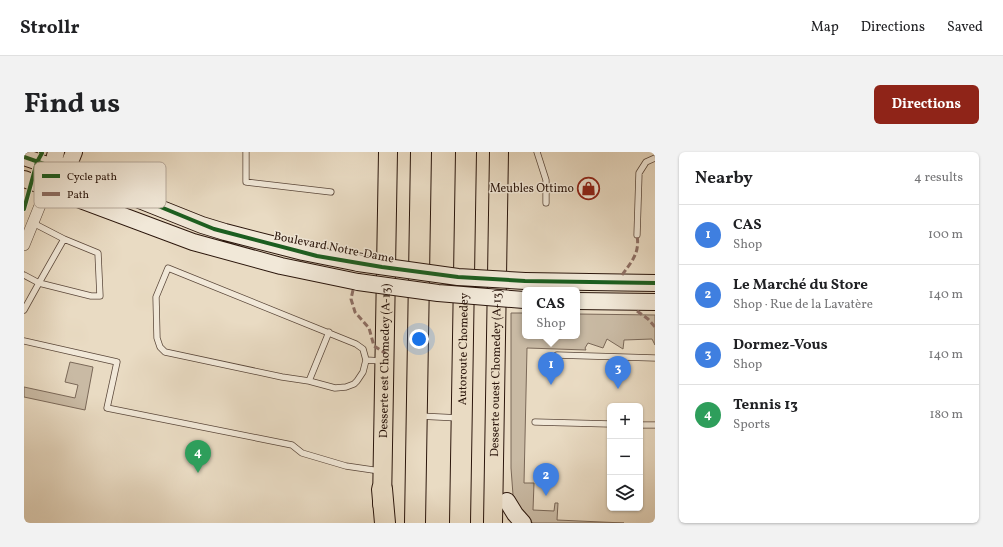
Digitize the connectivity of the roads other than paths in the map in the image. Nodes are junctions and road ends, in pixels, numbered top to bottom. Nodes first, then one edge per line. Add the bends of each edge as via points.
1 (74, 152) edge
2 (246, 152) edge
3 (388, 152) edge
4 (421, 152) edge
5 (466, 152) edge
6 (499, 152) edge
7 (537, 152) edge
8 (24, 157) edge
9 (655, 158) edge
10 (52, 162) edge
11 (70, 162) edge
12 (24, 179) edge
13 (34, 183) edge
14 (331, 192) dead end
15 (546, 203) dead end
16 (39, 208) edge
17 (101, 208) edge
18 (161, 208) edge
19 (33, 223) junction
20 (637, 235) dead end
21 (64, 239) junction
22 (24, 245) edge
23 (24, 275) edge
24 (39, 283) junction
25 (655, 284) edge
26 (522, 300) edge
27 (580, 300) edge
28 (655, 302) edge
29 (24, 310) edge
30 (329, 332) junction
31 (24, 341) edge
32 (558, 355) dead end
33 (655, 358) edge
34 (366, 360) junction
35 (384, 361) junction
36 (310, 381) junction
37 (417, 416) junction
38 (462, 418) junction
39 (535, 422) dead end
40 (607, 424) edge
41 (643, 424) edge
42 (655, 425) edge
43 (494, 474) junction
44 (382, 480) junction
45 (507, 501) joint
46 (382, 523) edge
47 (385, 523) edge
48 (415, 523) edge
49 (460, 523) edge
50 (493, 523) edge
51 (523, 523) edge

1 - 11 street
2 - 14 lane via 246,182
3 - 35 main road, Desserte est Chomedey (A-13)
4 - 37 highway
5 - 38 highway, Autoroute Chomedey
6 - 43 main road, Desserte ouest Chomedey (A-13)
7 - 15 lane via 546,180
8 - 10 street, Boulevard Notre-Dame
9 - 20 lane via 646,162 639,173
12 - 13 street
16 - 19 street
17 - 26 street, bridge via 199,244 281,266 358,282 438,293
18 - 25 street, Boulevard Notre-Dame, bridge via 225,232 358,263 458,277
19 - 21 lane
19 - 22 street
21 - 24 lane
21 - 24 lane via 98,254 100,296
23 - 24 lane
24 - 29 lane
27 - 28 street
30 - 34 lane via 360,346
30 - 36 lane
30 - 36 lane via 168,268 156,297 156,338 165,352
31 - 44 lane via 117,362 107,408 292,445 302,453
32 - 33 lane
34 - 35 lane
34 - 36 lane via 360,378 354,384 335,388
35 - 44 main road, Desserte est Chomedey (A-13)
37 - 38 lane
37 - 48 highway
38 - 49 highway, Autoroute Chomedey
39 - 40 lane
41 - 42 lane
43 - 45 main road
43 - 50 main road, Desserte ouest Chomedey (A-13)
44 - 46 main road, Desserte est Chomedey (A-13)
44 - 47 highway
45 - 51 street

